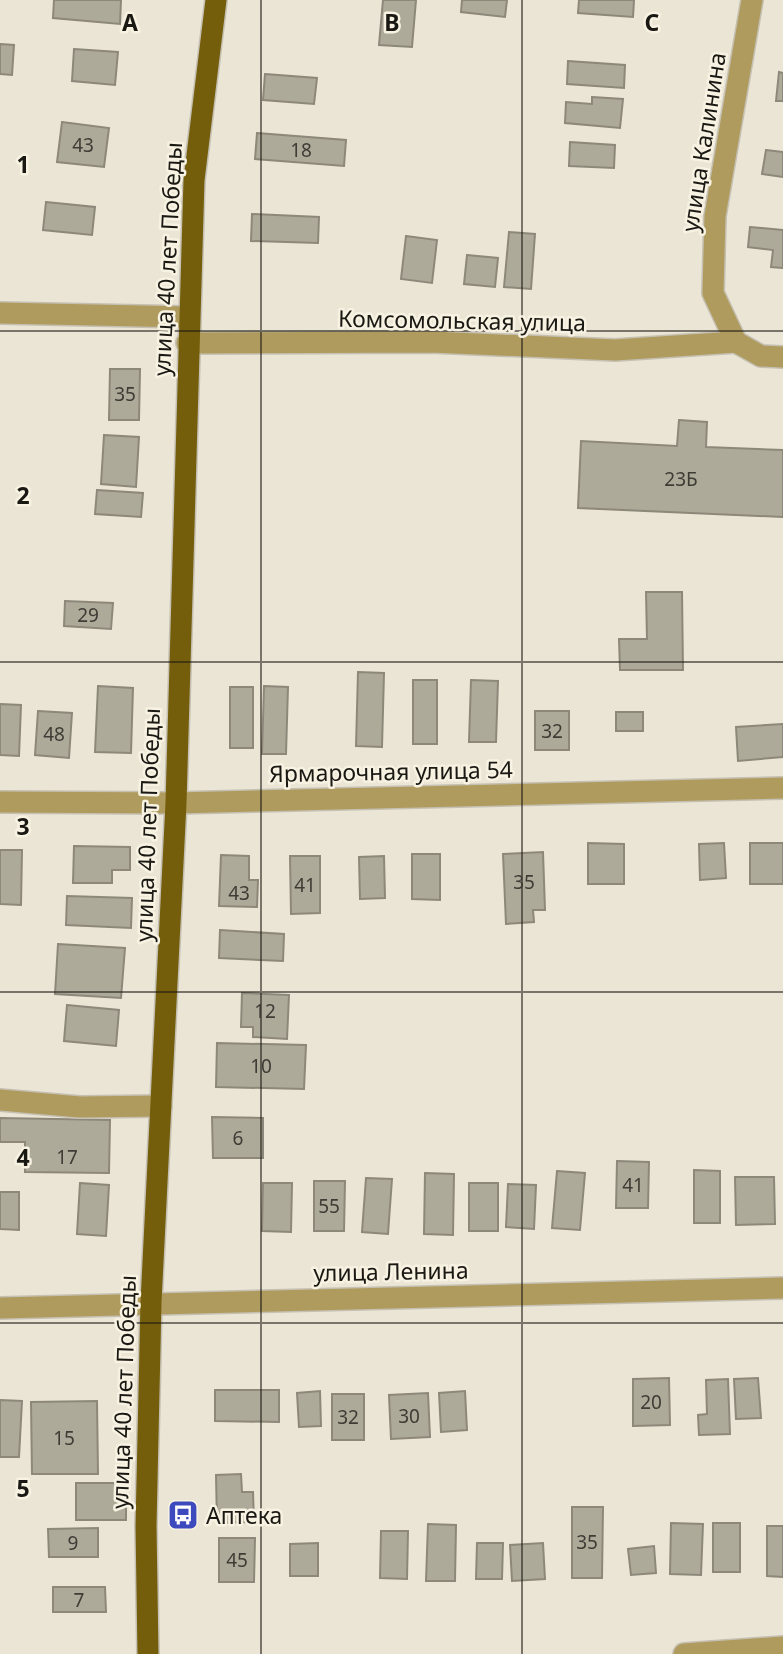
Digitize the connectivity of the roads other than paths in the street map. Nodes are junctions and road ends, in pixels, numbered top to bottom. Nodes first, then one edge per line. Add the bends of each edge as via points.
1 (216, 0) edge
2 (752, 0) edge
3 (0, 313) edge
4 (188, 317) junction
5 (736, 342) junction
6 (187, 343) junction
7 (783, 357) edge
8 (783, 788) edge
9 (0, 802) edge
10 (177, 803) junction
11 (0, 1100) edge
12 (161, 1107) junction
13 (783, 1288) edge
14 (152, 1302) junction
15 (0, 1308) edge
16 (783, 1647) edge
17 (148, 1654) edge
18 (684, 1654) edge

1 - 4 main road, улица 40 лет Победы via 194,180
2 - 5 street, улица Калинина via 715,216 713,293
3 - 4 street
4 - 6 main road, улица 40 лет Победы
5 - 6 street, Комсомольская улица via 615,350 432,342
5 - 7 street via 761,356
6 - 10 main road, улица 40 лет Победы
8 - 10 street, Ярмарочная улица 54
9 - 10 street, Ярмарочная улица 54
10 - 12 main road, улица 40 лет Победы
11 - 12 street via 80,1107
12 - 14 main road, улица 40 лет Победы
13 - 14 street, улица Ленина
14 - 15 street, улица Ленина
14 - 17 main road, улица 40 лет Победы
16 - 18 street

